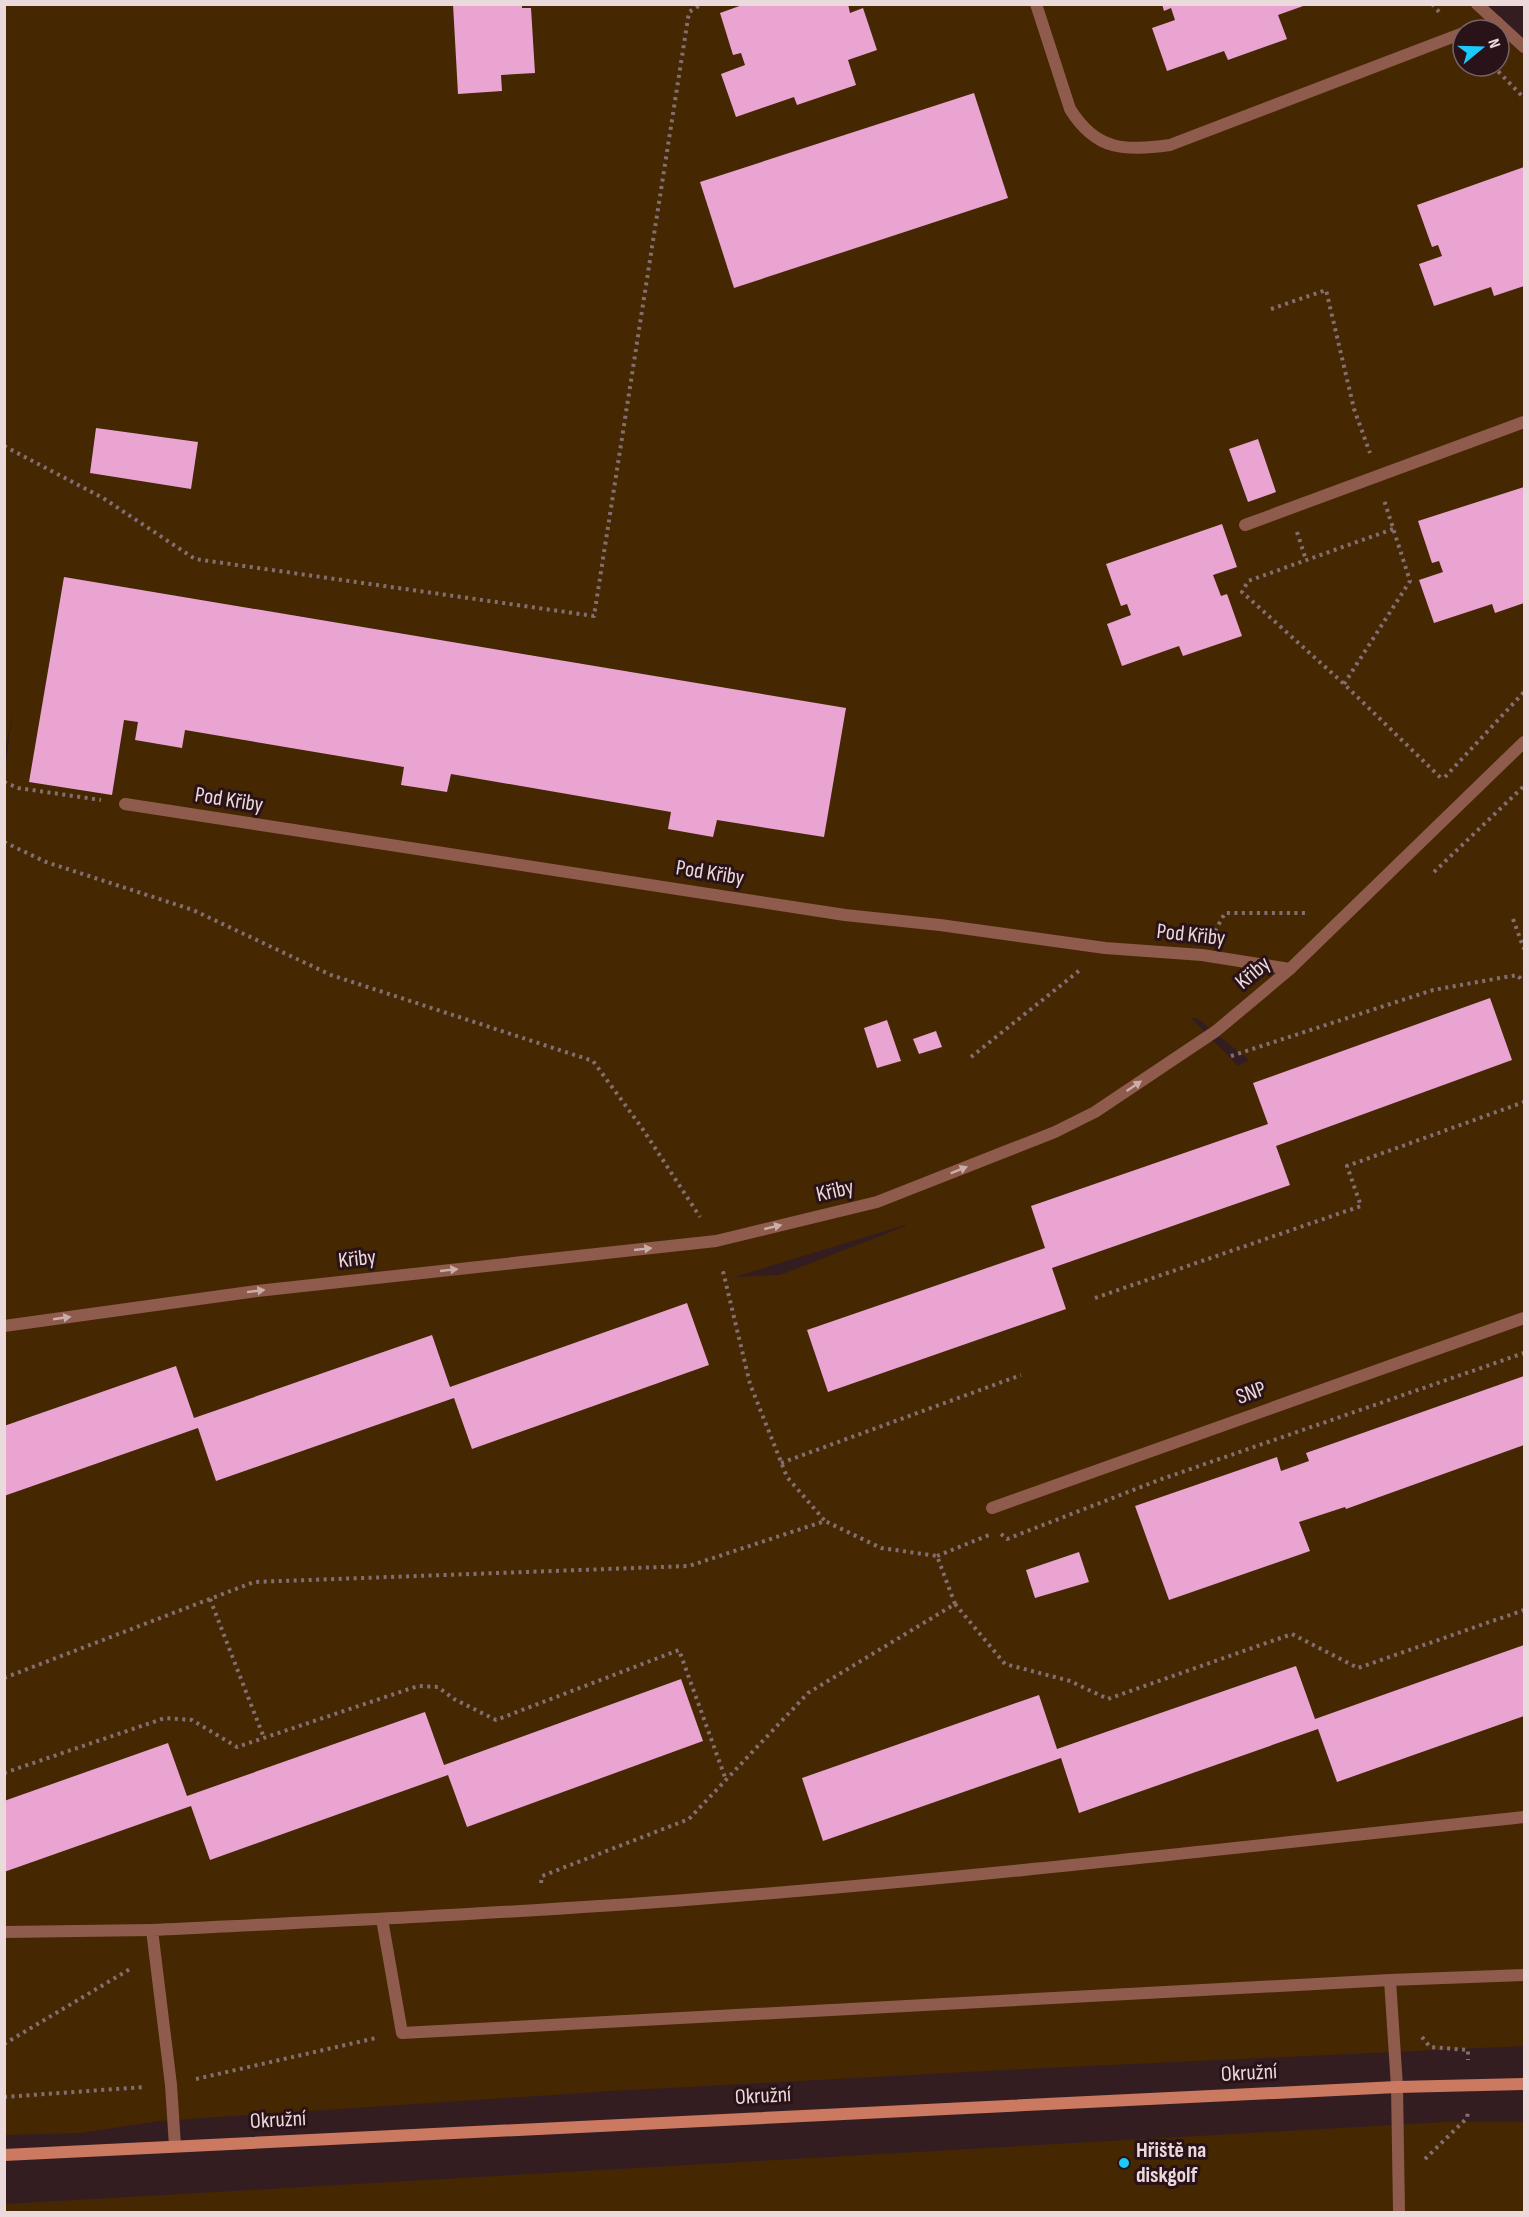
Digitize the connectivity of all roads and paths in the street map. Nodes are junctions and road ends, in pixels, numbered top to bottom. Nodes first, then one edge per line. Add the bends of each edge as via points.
1 (702, 4) edge
2 (1036, 4) edge
3 (1478, 4) edge
4 (1493, 18) edge
5 (1511, 35) edge
6 (1451, 38) edge
7 (1524, 48) edge
8 (1505, 78) edge
9 (1524, 98) edge
10 (1271, 309) dead end
11 (1524, 422) edge
12 (4, 446) edge
13 (1377, 477) junction
14 (1245, 525) dead end
15 (1393, 529) junction
16 (1344, 684) junction
17 (1524, 692) edge
18 (1524, 742) edge
19 (1443, 780) junction
20 (4, 782) edge
21 (1524, 786) edge
22 (1435, 788) dead end
23 (125, 804) joint
24 (4, 842) edge
25 (1434, 872) dead end
26 (1320, 913) dead end
27 (1514, 919) dead end
28 (1105, 948) junction
29 (1524, 949) edge
30 (1202, 956) junction
31 (1290, 969) junction
32 (1524, 982) edge
33 (971, 1057) dead end
34 (1227, 1057) dead end
35 (1524, 1102) edge
36 (716, 1241) junction
37 (1095, 1298) dead end
38 (1524, 1318) edge
39 (4, 1326) edge
40 (1524, 1353) edge
41 (1021, 1375) dead end
42 (781, 1463) junction
43 (992, 1508) dead end
44 (825, 1521) junction
45 (937, 1556) junction
46 (210, 1599) junction
47 (955, 1604) junction
48 (1524, 1610) edge
49 (4, 1678) edge
50 (264, 1738) junction
51 (4, 1773) edge
52 (726, 1780) junction
53 (1524, 1817) edge
54 (540, 1909) junction
55 (382, 1919) junction
56 (152, 1930) junction
57 (4, 1932) edge
58 (155, 1955) junction
59 (1524, 1975) edge
60 (1390, 1980) junction
61 (402, 2032) junction
62 (4, 2044) edge
63 (1524, 2084) edge
64 (171, 2085) junction
65 (1397, 2087) junction
66 (4, 2097) edge
67 (175, 2146) junction
68 (4, 2155) edge
69 (1399, 2212) edge

1 - 12 path via 689,12 594,616 195,559 103,498
2 - 6 street via 1070,109 1079,124 1107,145 1127,148 1170,145
3 - 4 street
5 - 7 street
8 - 9 path
10 - 13 path via 1326,290 1354,409
11 - 13 street
13 - 14 street
13 - 15 path
15 - 16 path via 1410,581
15 - 16 path via 1248,581 1242,592
16 - 19 path
17 - 19 path
18 - 31 street, Křiby
19 - 22 path
20 - 23 path via 18,788
21 - 25 path
23 - 28 street, Pod Křiby via 845,915
24 - 36 path via 45,862 193,910 331,975 593,1061
26 - 30 path via 1225,914
27 - 29 path
28 - 30 street, Pod Křiby
28 - 33 path via 1065,985
30 - 31 street, Pod Křiby
36 -> 31 street, Křiby via 877,1203 1054,1132 1095,1112 1216,1032
32 - 34 path via 1517,975 1434,990
35 - 37 path via 1347,1166 1361,1206
39 -> 36 street, Křiby via 257,1291
36 - 42 path via 750,1384
38 - 43 street, SNP
40 - 45 path via 1159,1480 1007,1539 998,1532
41 - 42 path
42 - 44 path via 787,1477
44 - 45 path via 881,1548
44 - 46 path via 689,1566 254,1582
45 - 47 path
46 - 49 path
46 - 50 path
47 - 48 path via 1005,1664 1070,1681 1108,1699 1292,1634 1358,1668
47 - 52 path via 808,1694
50 - 51 path via 237,1747 192,1720 165,1718
50 - 52 path via 418,1686 438,1687 496,1720 679,1650
52 - 54 path via 689,1819 542,1876
53 - 54 street via 1017,1870
54 - 55 street
55 - 56 street
55 - 61 street
56 - 57 street
56 - 58 street
58 - 62 path
58 - 64 street
59 - 60 street
60 - 61 street
60 - 65 street
61 - 64 path
63 - 65 street, Okružní
64 - 66 path
64 - 67 street
65 - 67 street, Okružní
65 - 69 street
67 - 68 street, Okružní

